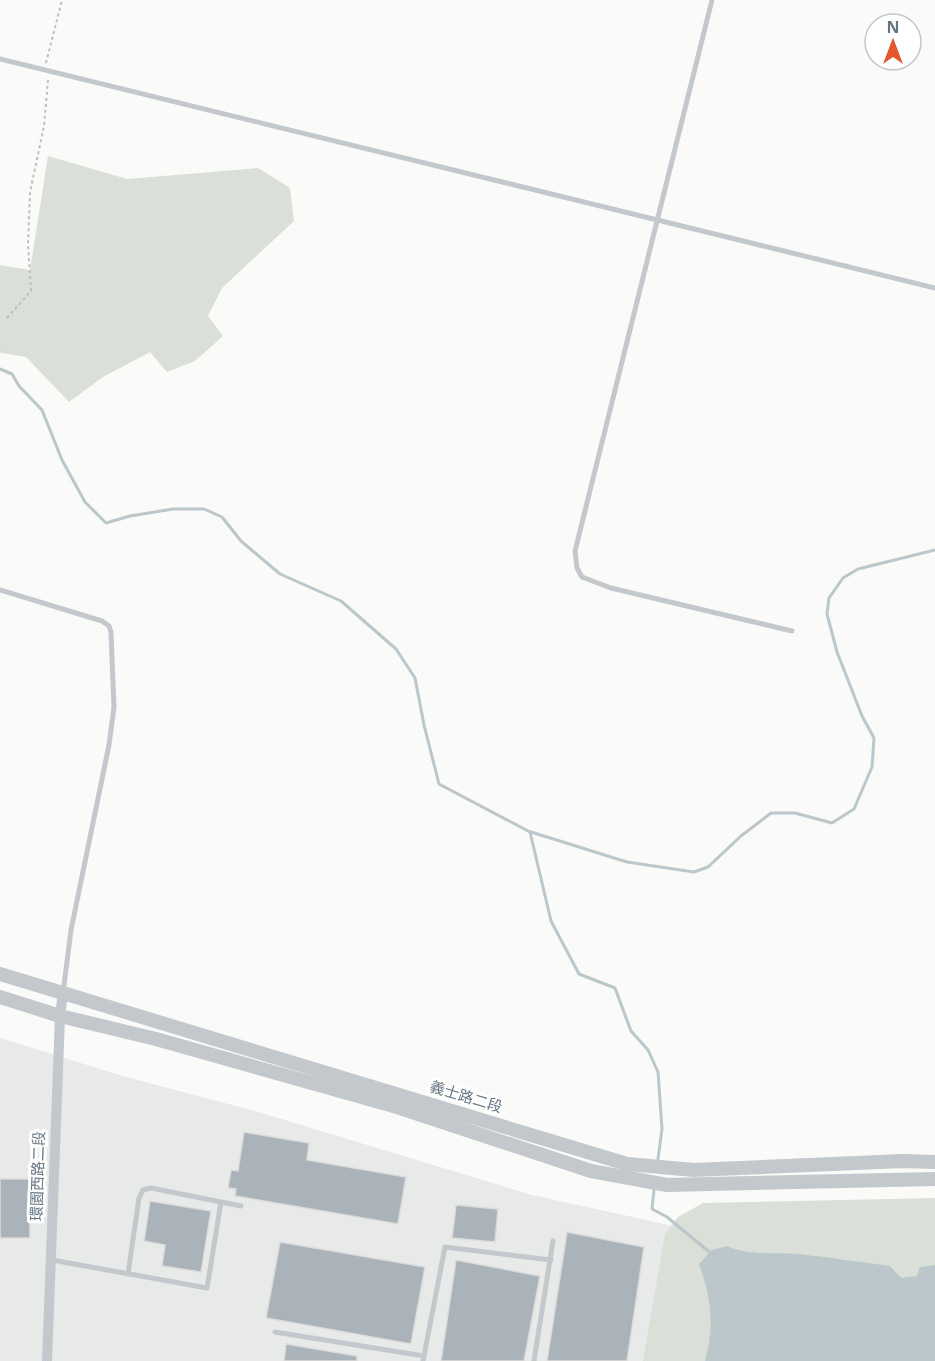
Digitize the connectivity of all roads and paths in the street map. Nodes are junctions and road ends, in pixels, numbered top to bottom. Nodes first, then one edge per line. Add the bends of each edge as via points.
1 (62, 0) edge
2 (712, 0) edge
3 (0, 58) edge
4 (48, 71) junction
5 (657, 220) junction
6 (935, 288) edge
7 (7, 318) dead end
8 (0, 590) edge
9 (792, 631) dead end
10 (0, 974) edge
11 (63, 993) junction
12 (0, 997) edge
13 (60, 1016) junction
14 (935, 1162) edge
15 (935, 1179) edge
16 (221, 1202) junction
17 (241, 1206) dead end
18 (554, 1241) dead end
19 (50, 1260) junction
20 (550, 1260) junction
21 (128, 1274) junction
22 (275, 1332) dead end
23 (424, 1358) edge
24 (47, 1361) edge
25 (534, 1361) edge

1 - 4 path via 46,62
2 - 5 lane
3 - 4 lane
4 - 5 lane
4 - 7 path via 44,126 30,192 31,291
5 - 6 lane
5 - 9 lane via 575,551 577,568 582,577 610,588
8 - 11 lane via 102,621 111,632 114,707 109,746 71,930
10 - 11 street, 義士路二段
11 - 13 street, 環園西路二段
11 - 14 street, 義士路二段 via 627,1164 694,1170
12 - 13 street, 義士路二段
13 - 15 street, 義士路二段 via 397,1107 591,1172 667,1185
13 - 19 street, 環園西路二段
16 - 17 lane
16 - 21 lane via 151,1188 143,1190
16 - 21 lane via 207,1288
18 - 20 lane
19 - 21 lane
19 - 24 street, 環園西路二段
20 - 23 lane via 445,1246
20 - 25 lane
22 - 23 lane

